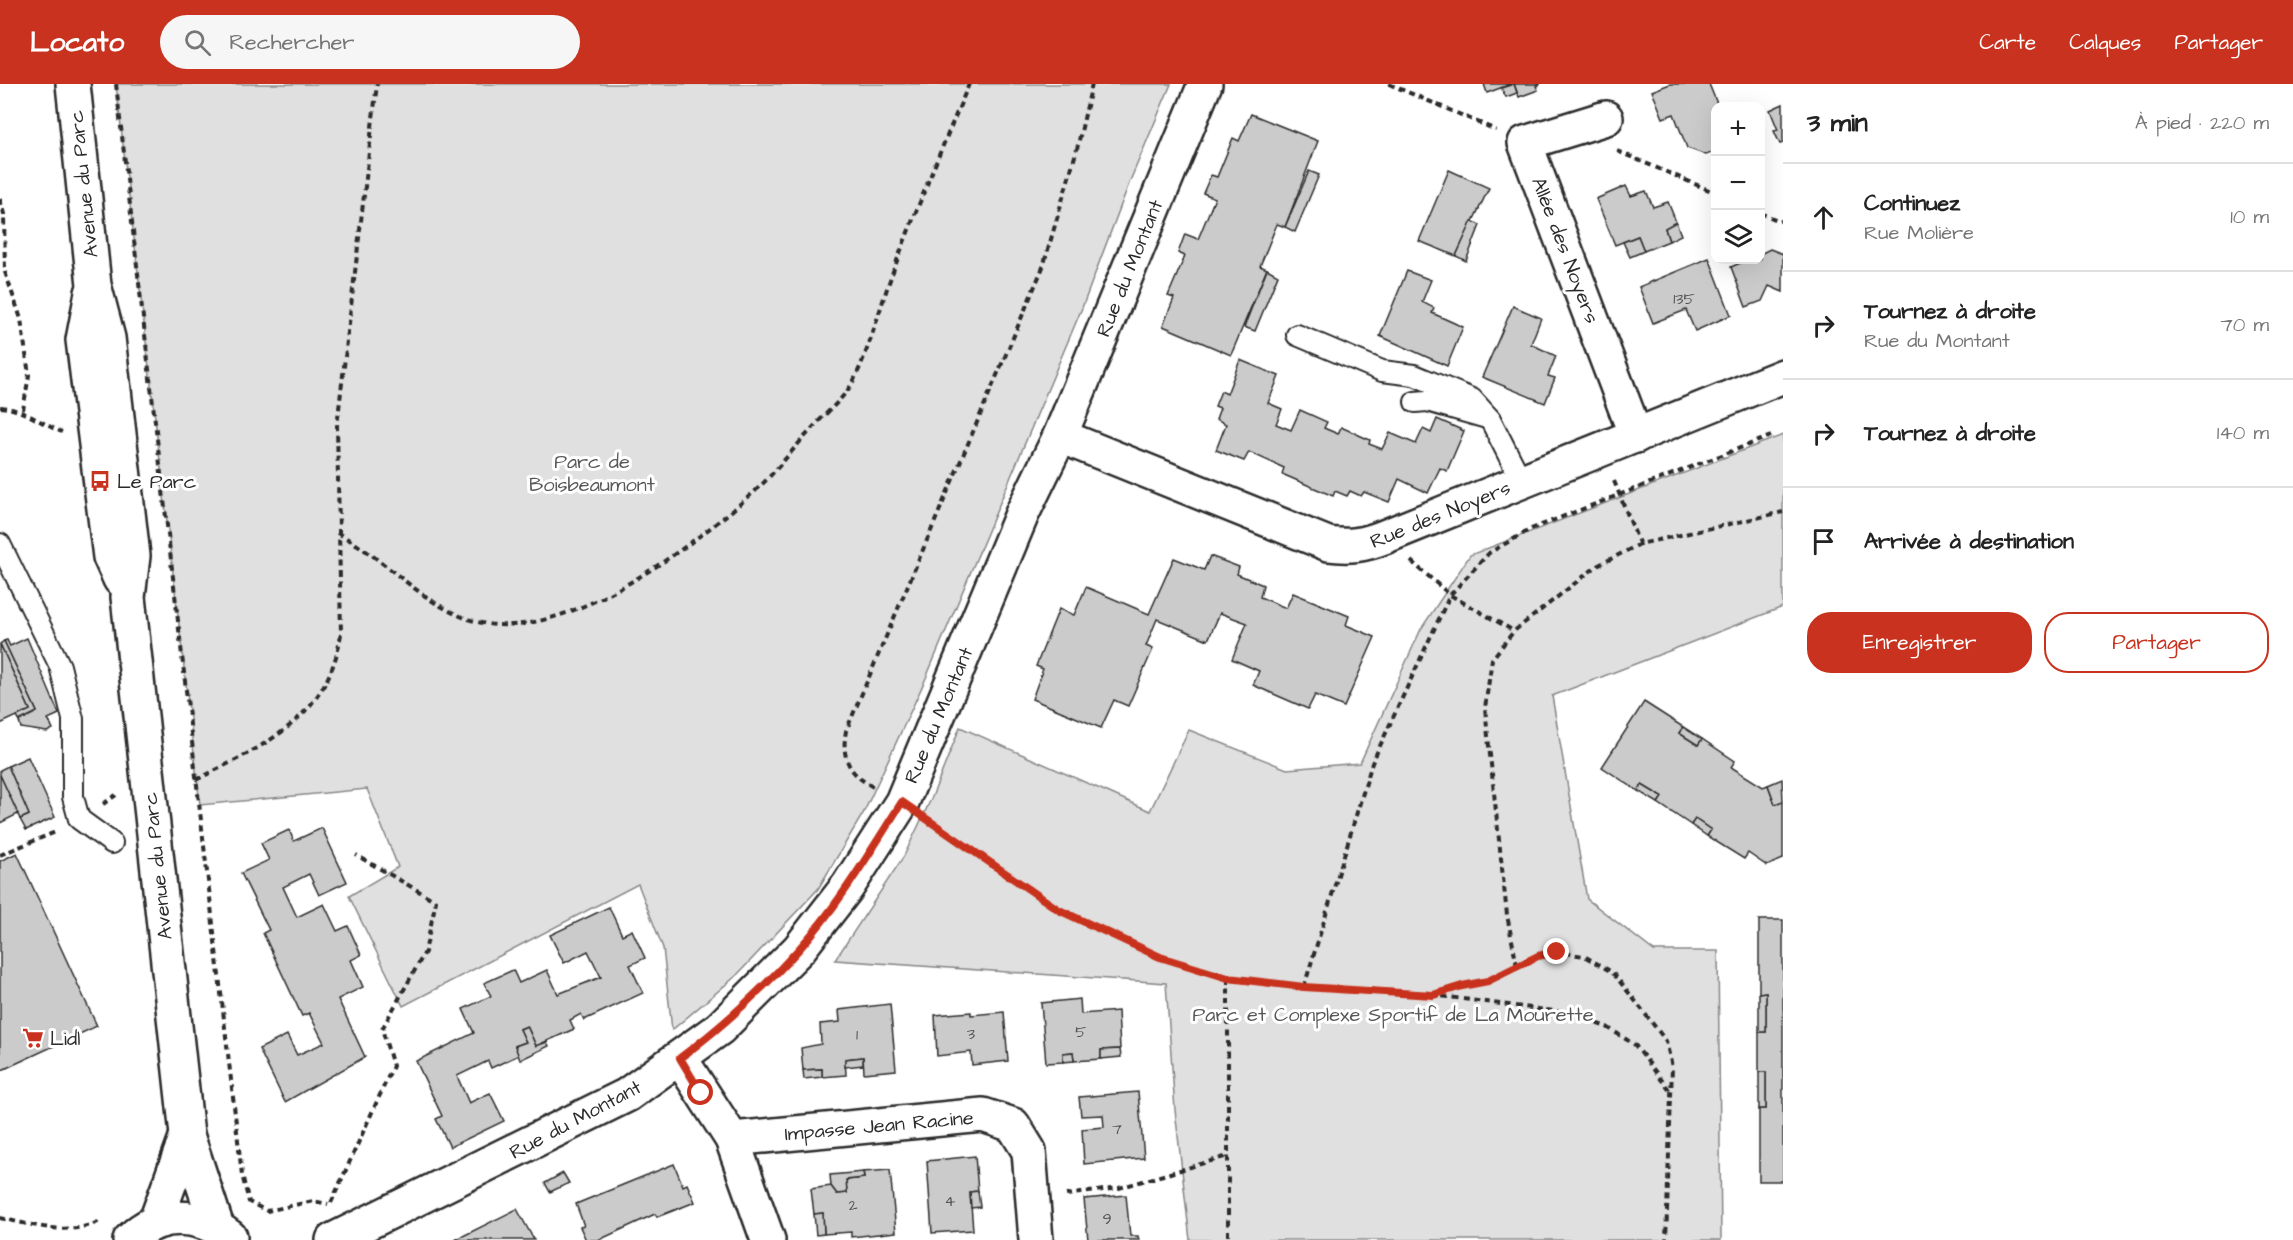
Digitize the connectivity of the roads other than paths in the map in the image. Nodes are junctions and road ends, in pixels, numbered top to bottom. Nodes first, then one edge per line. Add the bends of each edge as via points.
1 (73, 84) edge
2 (1205, 84) edge
3 (1606, 118) dead end
4 (94, 285) junction
5 (1297, 335) dead end
6 (1783, 376) edge
7 (1415, 402) dead end
8 (1490, 419) junction
9 (1060, 436) junction
10 (1636, 436) junction
11 (1522, 482) junction
12 (0, 544) edge
13 (128, 597) junction
14 (112, 843) dead end
15 (680, 1058) junction
16 (187, 1135) junction
17 (732, 1139) junction
18 (143, 1231) edge
19 (225, 1233) edge
20 (760, 1238) edge
21 (333, 1240) edge
22 (1036, 1240) edge

1 - 4 street, Avenue du Parc
2 - 9 street, Rue du Montant
3 - 10 street, Allée des Noyers via 1525,143
4 - 13 street, Avenue du Parc via 108,338 131,544
4 - 13 street, Avenue du Parc via 83,340 110,557
5 - 8 lane via 1382,371 1414,375 1472,399
6 - 10 street, Rue des Noyers
7 - 8 lane via 1427,401
8 - 11 lane
9 - 11 street, Rue des Noyers via 1328,544 1347,547 1384,537
9 - 15 street, Rue du Montant via 1022,514 902,802 800,949 720,1028
10 - 11 street, Rue des Noyers
12 - 14 lane via 60,666 73,719 73,797 80,819
13 - 16 street, Avenue du Parc
15 - 17 street
15 - 21 street, Rue du Montant via 627,1095
16 - 18 street, Avenue du Parc
16 - 19 street, Avenue du Parc
17 - 20 street
17 - 22 street, Impasse Jean Racine via 983,1115 1013,1125 1029,1151
18 - 19 street via 177,1217 198,1219

